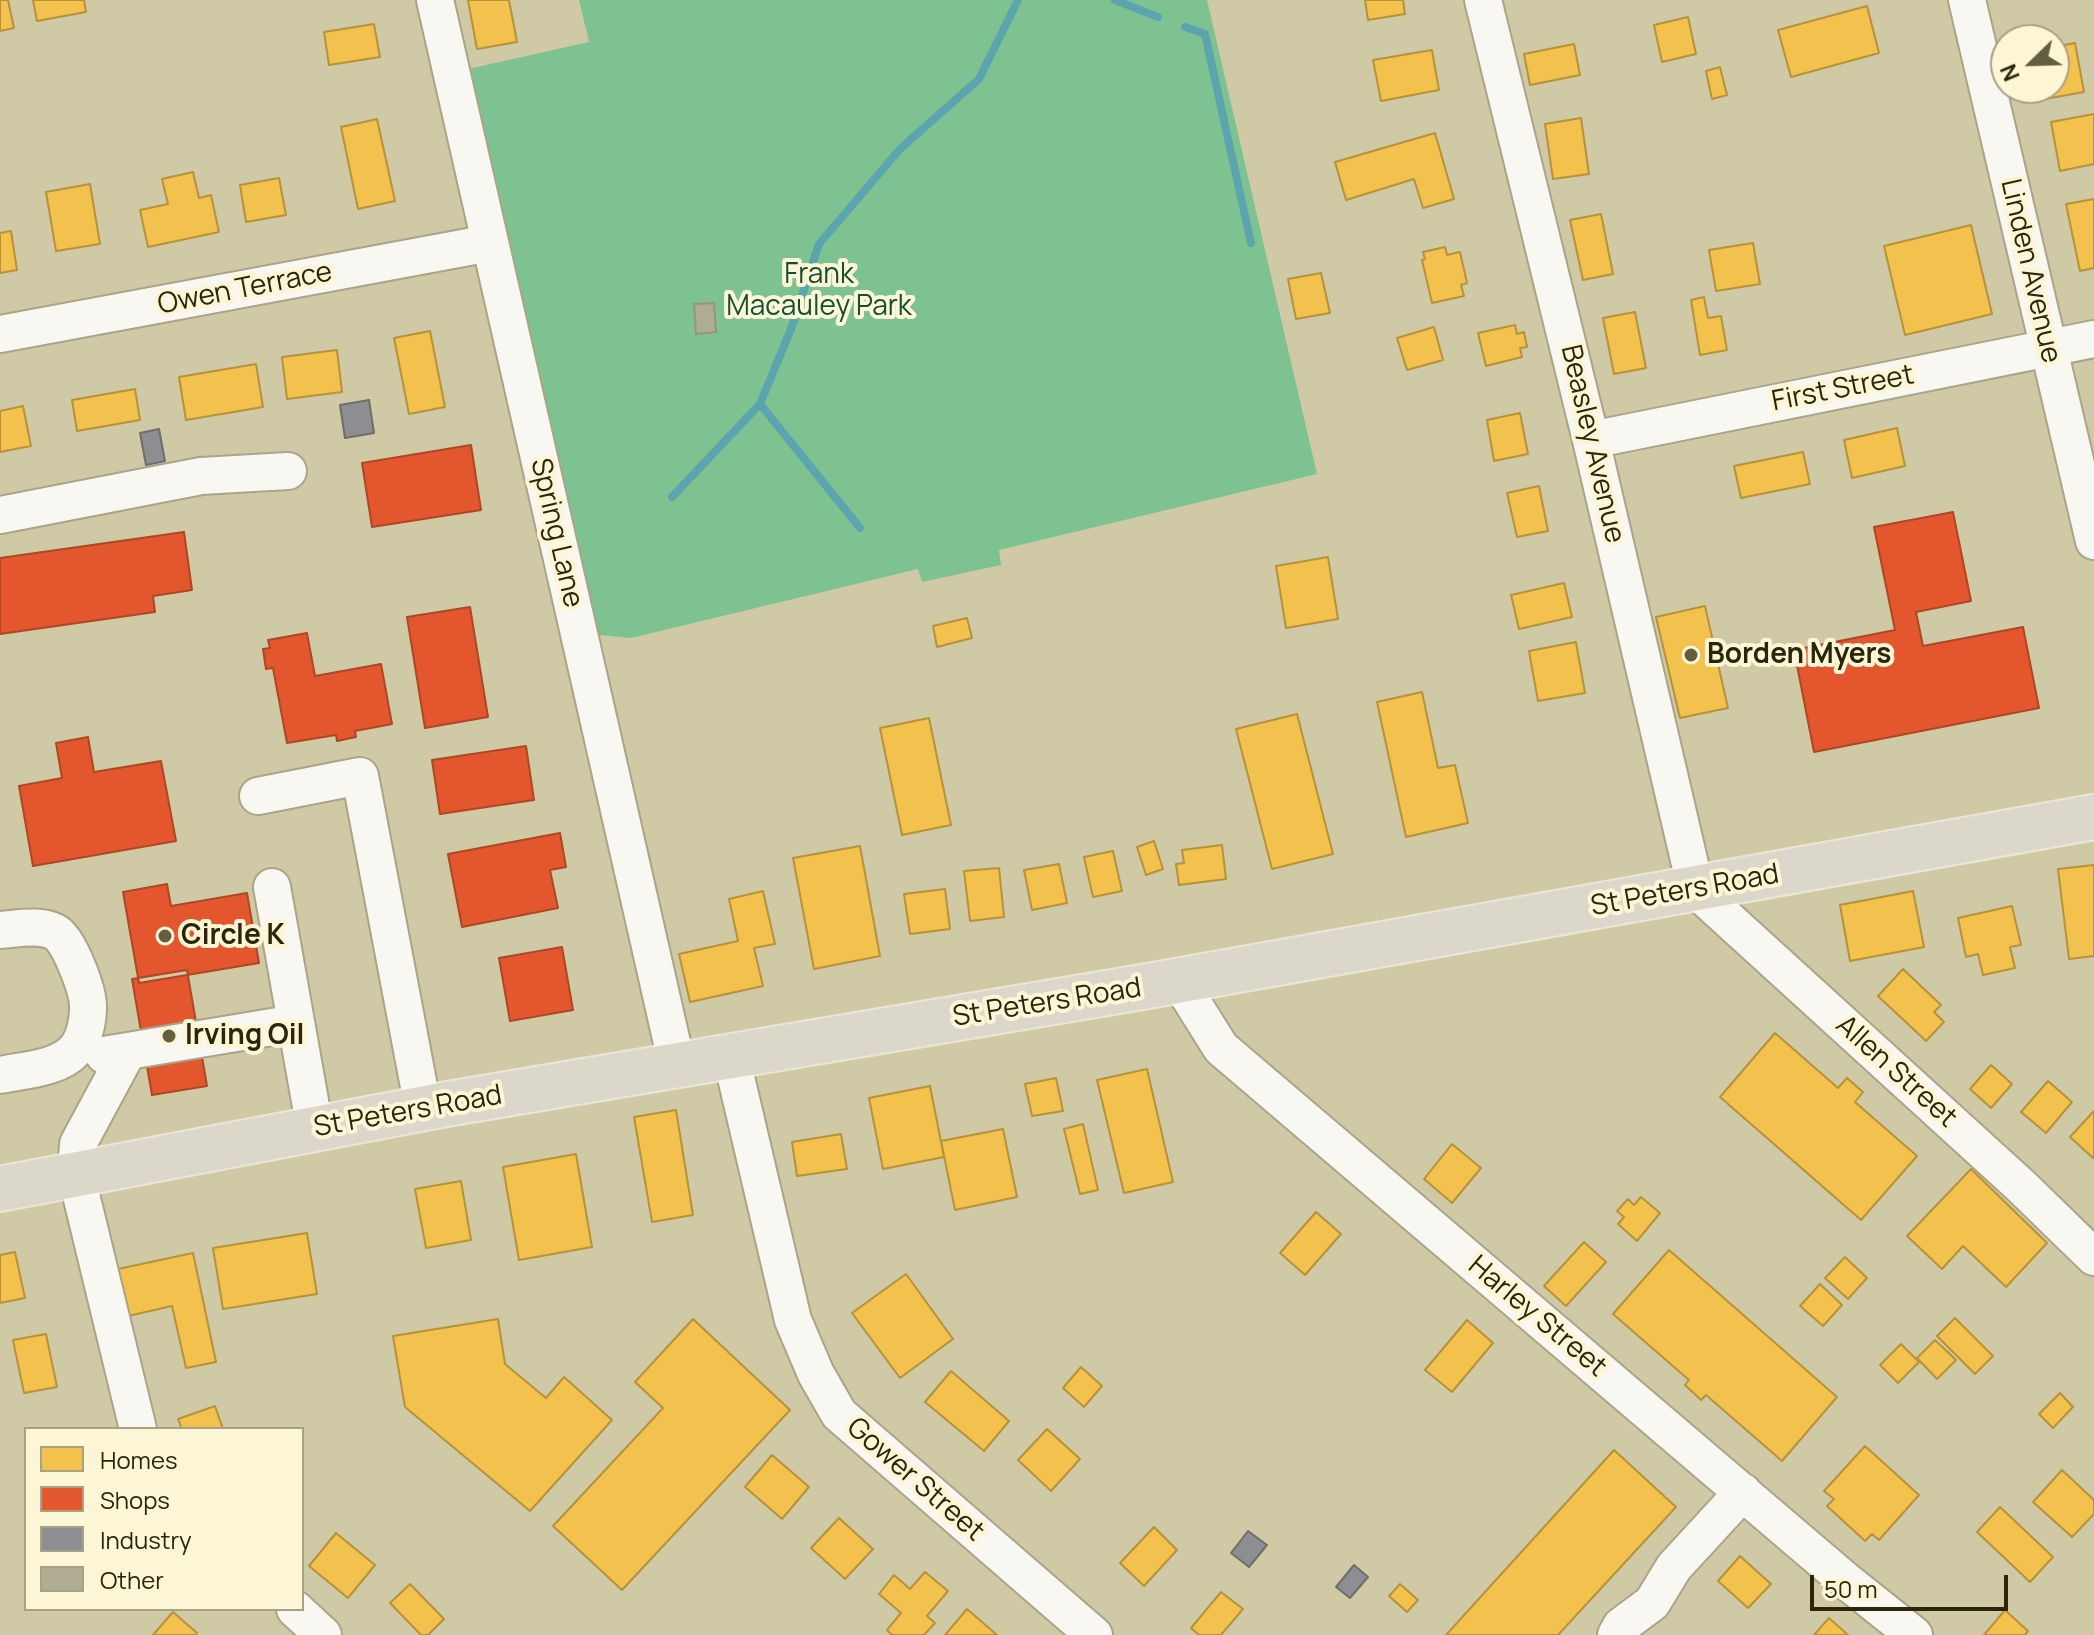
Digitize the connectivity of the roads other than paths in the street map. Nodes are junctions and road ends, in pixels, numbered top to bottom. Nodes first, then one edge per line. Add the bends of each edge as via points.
1 (435, 0) edge
2 (1967, 0) edge
3 (1495, 2) edge
4 (490, 243) junction
5 (0, 334) edge
6 (2094, 339) edge
7 (2048, 348) junction
8 (1591, 440) junction
9 (288, 471) dead end
10 (0, 515) edge
11 (2094, 541) edge
12 (258, 796) dead end
13 (2094, 817) edge
14 (272, 887) dead end
15 (1696, 890) junction
16 (0, 930) edge
17 (1179, 981) junction
18 (296, 1023) junction
19 (128, 1051) junction
20 (731, 1056) junction
21 (56, 1063) junction
22 (677, 1065) junction
23 (0, 1075) edge
24 (423, 1108) junction
25 (315, 1129) junction
26 (76, 1174) junction
27 (0, 1189) edge
28 (2094, 1257) edge
29 (138, 1427) edge
30 (1743, 1492) junction
31 (297, 1611) edge
32 (323, 1635) edge
33 (1094, 1635) edge
34 (1616, 1635) edge
35 (1914, 1635) edge

1 - 4 street, Spring Lane
2 - 7 street, Linden Avenue
3 - 8 street, Beasley Avenue
4 - 5 street, Owen Terrace
4 - 22 street, Spring Lane
6 - 7 street, First Street
7 - 8 street, First Street
7 - 11 street, Linden Avenue
8 - 15 street, Beasley Avenue
9 - 10 street via 201,476
12 - 24 street via 360,776
13 - 15 main road, St Peters Road
14 - 18 street
15 - 17 main road, St Peters Road
15 - 28 street, Allen Street
16 - 21 street via 37,927 57,932 69,945 88,998 85,1030 76,1050
17 - 20 main road, St Peters Road
17 - 30 street, Harley Street via 1221,1048
18 - 19 street
18 - 25 street
19 - 21 street
19 - 26 street via 78,1144
20 - 22 main road, St Peters Road
20 - 33 street, Gower Street via 793,1320 839,1414
21 - 23 street
22 - 24 main road, St Peters Road
24 - 25 main road, St Peters Road
25 - 26 main road, St Peters Road
26 - 27 main road, St Peters Road
26 - 29 street
30 - 34 street via 1674,1567 1652,1603
30 - 35 street, Harley Street
31 - 32 street

